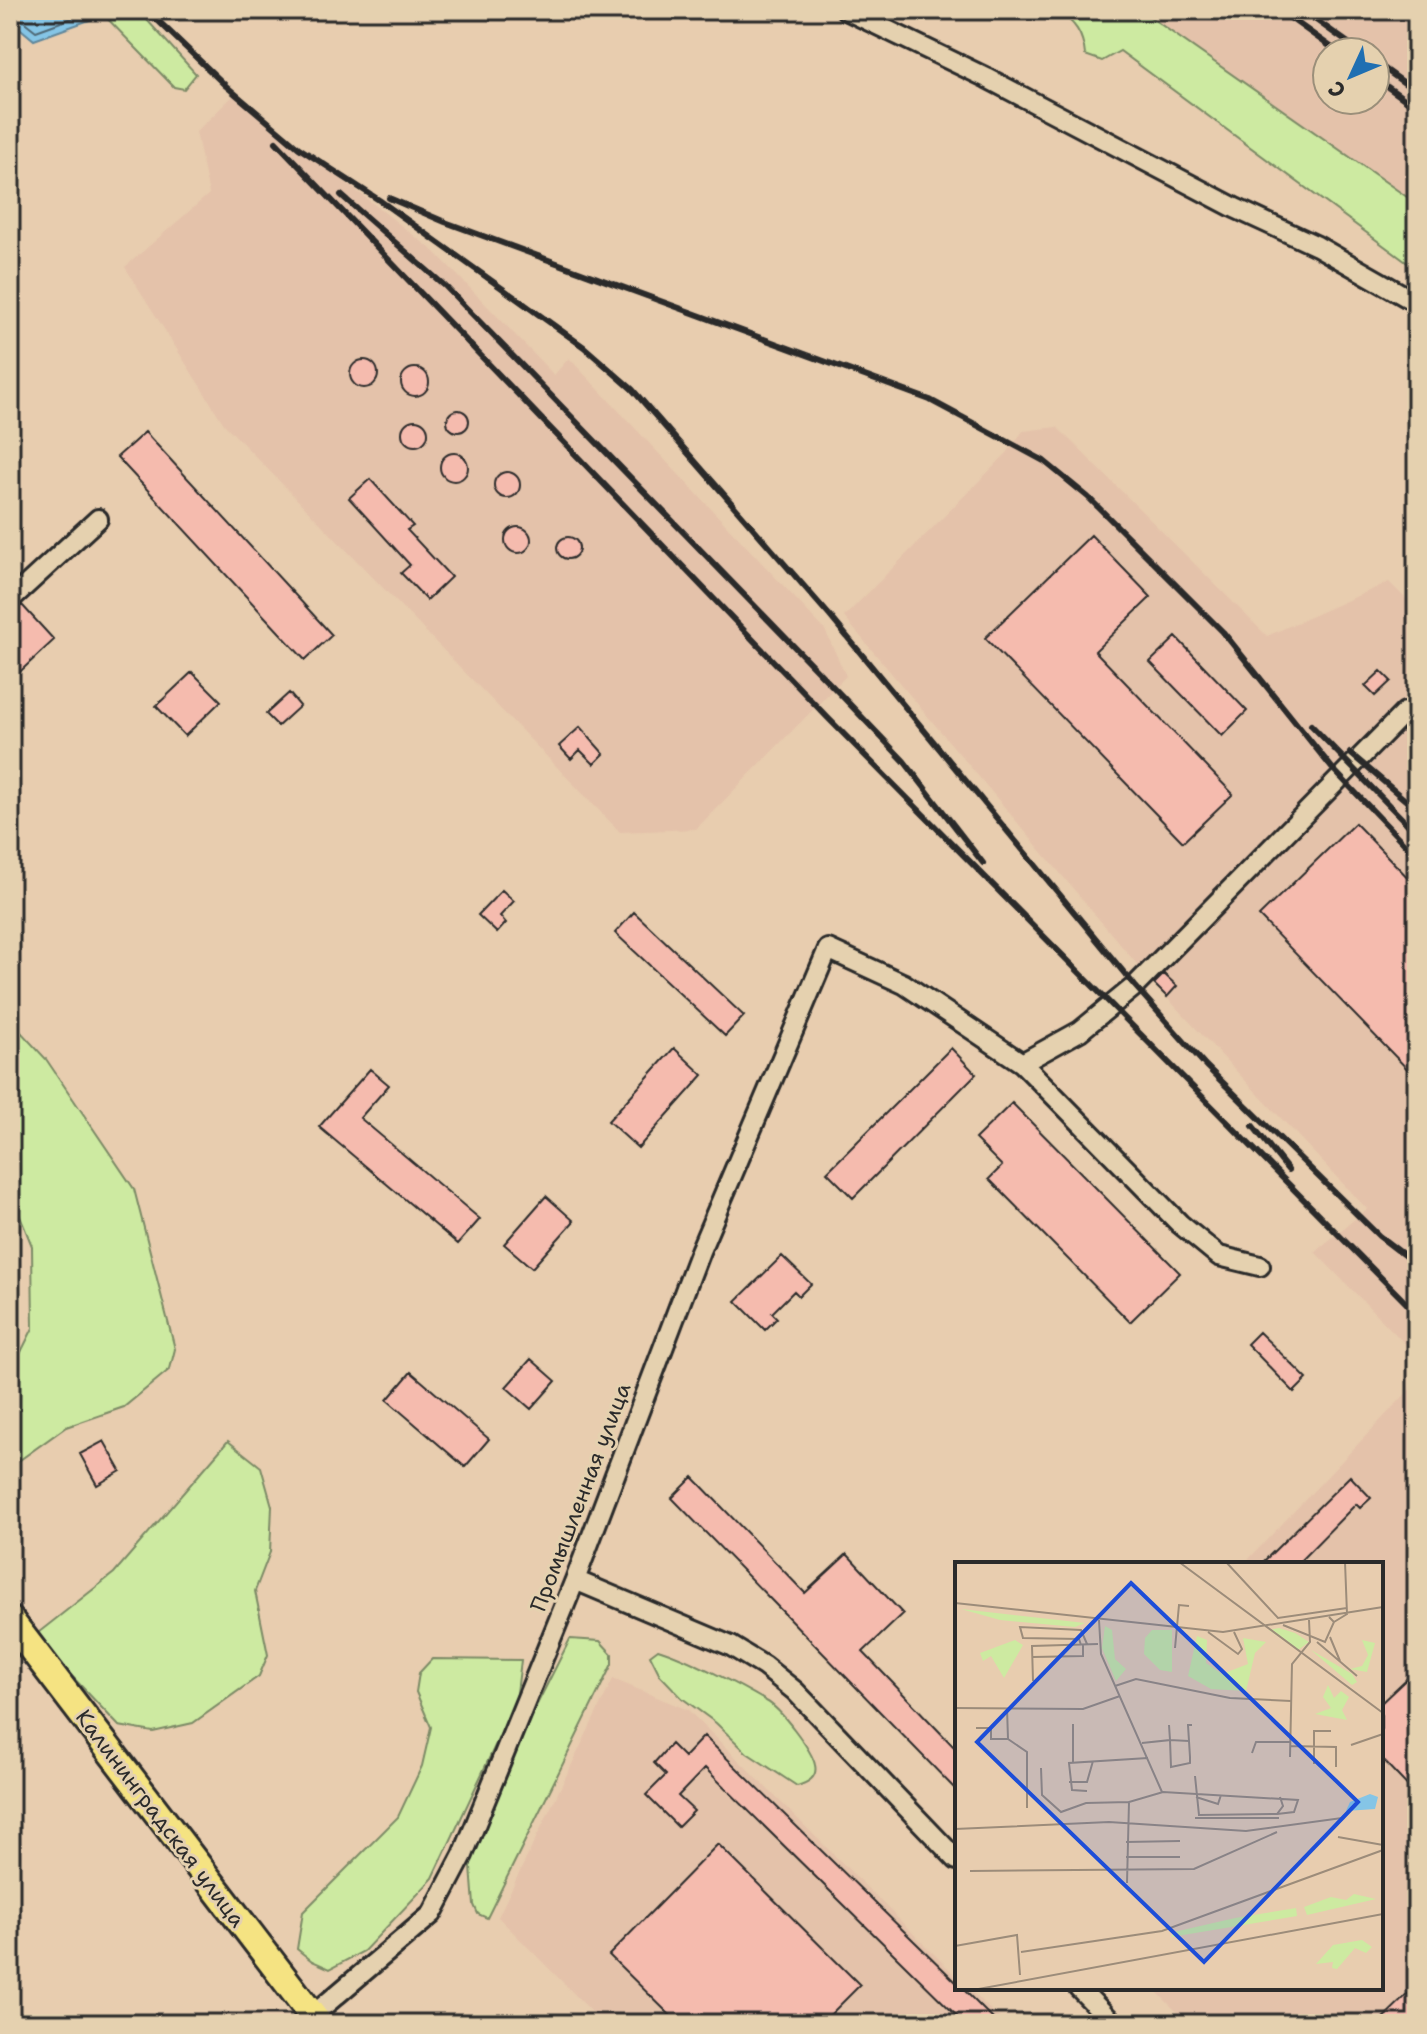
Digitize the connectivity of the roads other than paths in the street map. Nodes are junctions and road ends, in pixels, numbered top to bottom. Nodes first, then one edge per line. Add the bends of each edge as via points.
1 (846, 10) edge
2 (1417, 303) edge
3 (98, 519) dead end
4 (10, 600) edge
5 (1405, 712) dead end
6 (1022, 1063) junction
7 (1260, 1266) dead end
8 (575, 1580) junction
9 (10, 1620) edge
10 (955, 1858) edge
11 (1081, 1990) edge
12 (316, 2020) edge
13 (1114, 2024) edge

1 - 2 street via 1317,246
3 - 4 street
5 - 6 street via 1135,986 1080,1031
6 - 7 street via 1180,1224 1219,1256
6 - 8 street, Промышленная улица via 904,984 828,949 700,1251
8 - 10 street via 731,1646 764,1666 795,1691
8 - 12 street, Промышленная улица via 463,1855 432,1914
9 - 12 highway, Калининградская улица
11 - 13 street

